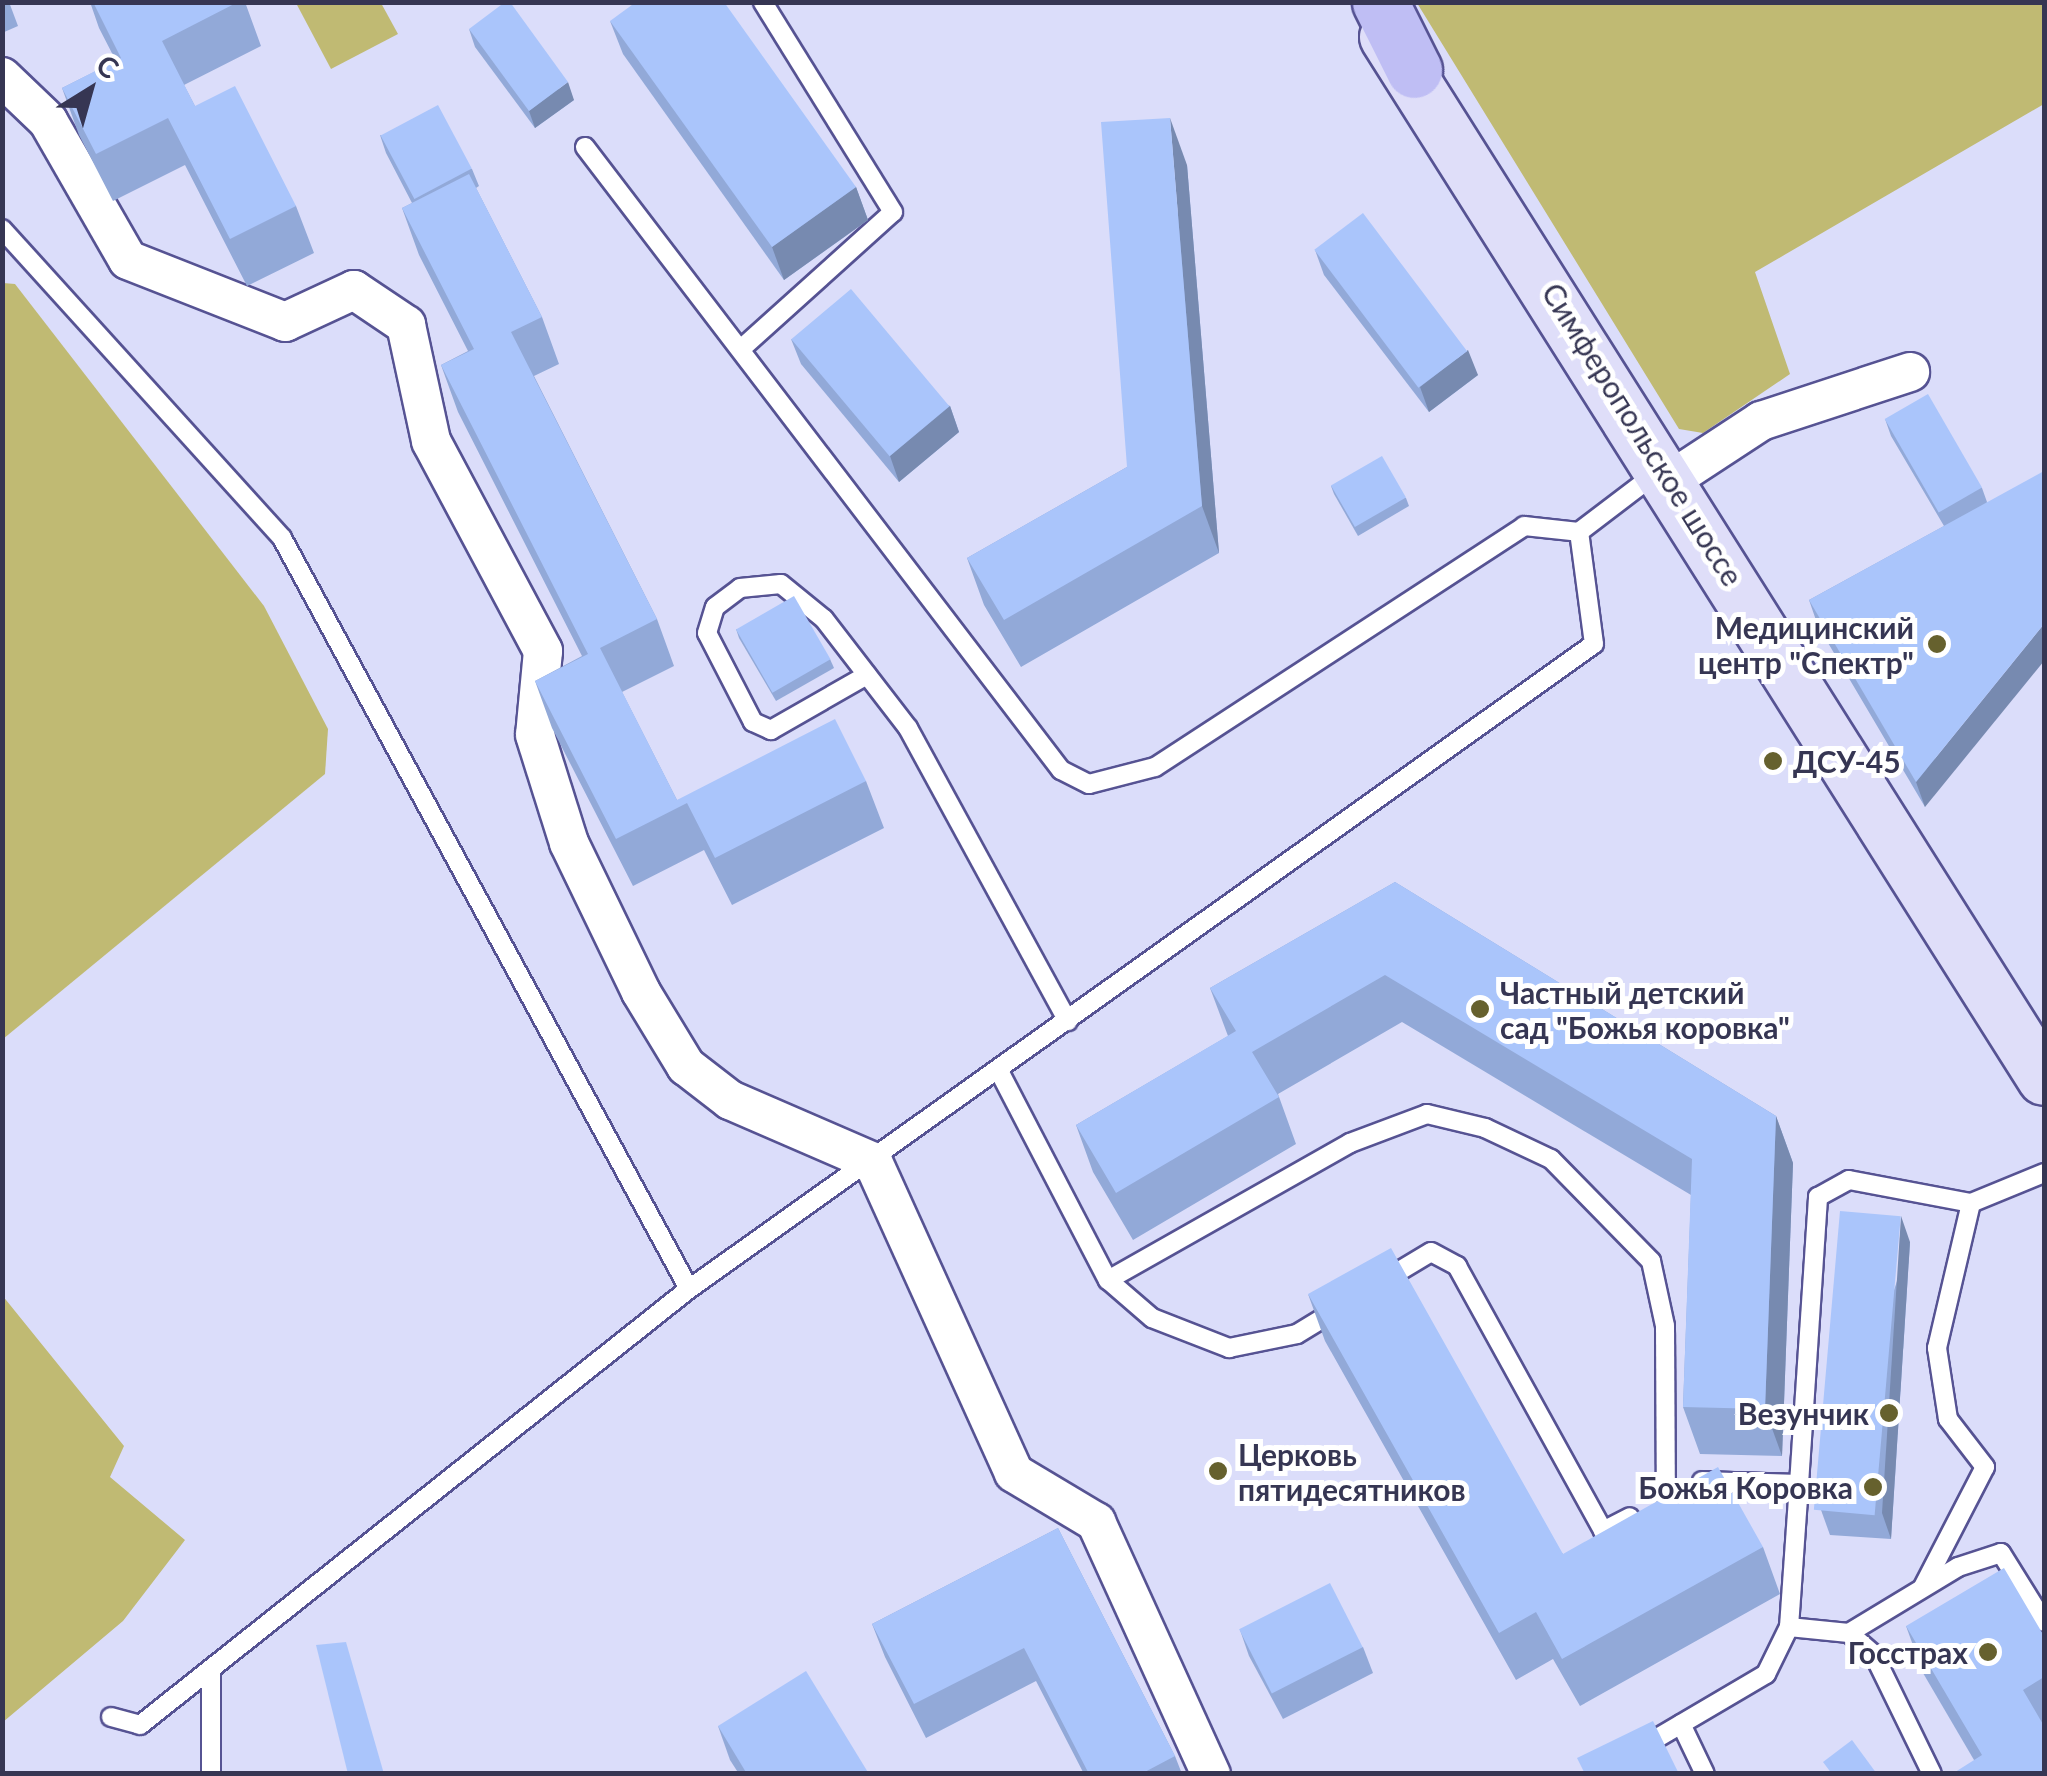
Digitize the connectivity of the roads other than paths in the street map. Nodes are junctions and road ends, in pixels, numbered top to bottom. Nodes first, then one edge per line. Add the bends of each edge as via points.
1 (762, 2) edge
2 (1356, 2) edge
3 (1380, 2) edge
4 (1414, 70) junction
5 (2, 77) edge
6 (585, 147) dead end
7 (2, 229) edge
8 (742, 348) junction
9 (1910, 372) dead end
10 (1667, 474) junction
11 (1579, 532) junction
12 (866, 674) junction
13 (1068, 1021) junction
14 (999, 1071) junction
15 (2044, 1079) edge
16 (873, 1162) junction
17 (2044, 1172) edge
18 (1971, 1204) junction
19 (1108, 1280) junction
20 (689, 1289) junction
21 (1799, 1484) junction
22 (1666, 1499) junction
23 (1923, 1588) junction
24 (2044, 1622) edge
25 (1789, 1626) junction
26 (1850, 1634) junction
27 (211, 1669) junction
28 (111, 1717) dead end
29 (1680, 1724) junction
30 (1614, 1764) edge
31 (210, 1774) edge
32 (1211, 1774) edge
33 (1705, 1774) edge
34 (1932, 1774) edge

1 - 8 lane via 893,212
2 - 4 main road, Симферопольское шоссе
3 - 4 main road
4 - 10 main road, Симферопольское шоссе
5 - 16 street via 48,120 128,260 285,322 354,290 406,325 431,442 543,651 535,734 569,843 641,992 686,1066 730,1100
6 - 8 lane
7 - 20 lane via 282,538
8 - 11 lane via 1061,770 1089,784 1155,767 1524,526
9 - 10 street via 1760,421
10 - 11 lane
10 - 15 main road, Симферопольское шоссе
11 - 13 lane via 1594,644
12 - 12 lane via 781,584 740,588 714,607 707,633 752,722 770,730
12 - 13 lane via 908,728
13 - 14 lane
14 - 16 lane
14 - 19 lane
16 - 20 lane
16 - 32 street via 1014,1474 1096,1522
17 - 18 lane
18 - 21 lane via 1849,1180 1818,1197
18 - 23 lane via 1937,1348 1948,1419 1984,1466
19 - 22 lane via 1152,1318 1229,1348 1296,1334 1431,1252 1457,1266 1603,1531
19 - 22 lane via 1350,1144 1427,1114 1485,1128 1552,1159 1651,1262 1665,1326
20 - 27 lane
21 - 22 lane via 1704,1480
21 - 25 lane
23 - 24 lane via 2001,1552
23 - 26 lane
25 - 26 lane
25 - 29 lane via 1766,1674
26 - 34 lane via 1874,1655
27 - 28 lane via 140,1725
27 - 31 lane
29 - 30 lane
29 - 33 lane

